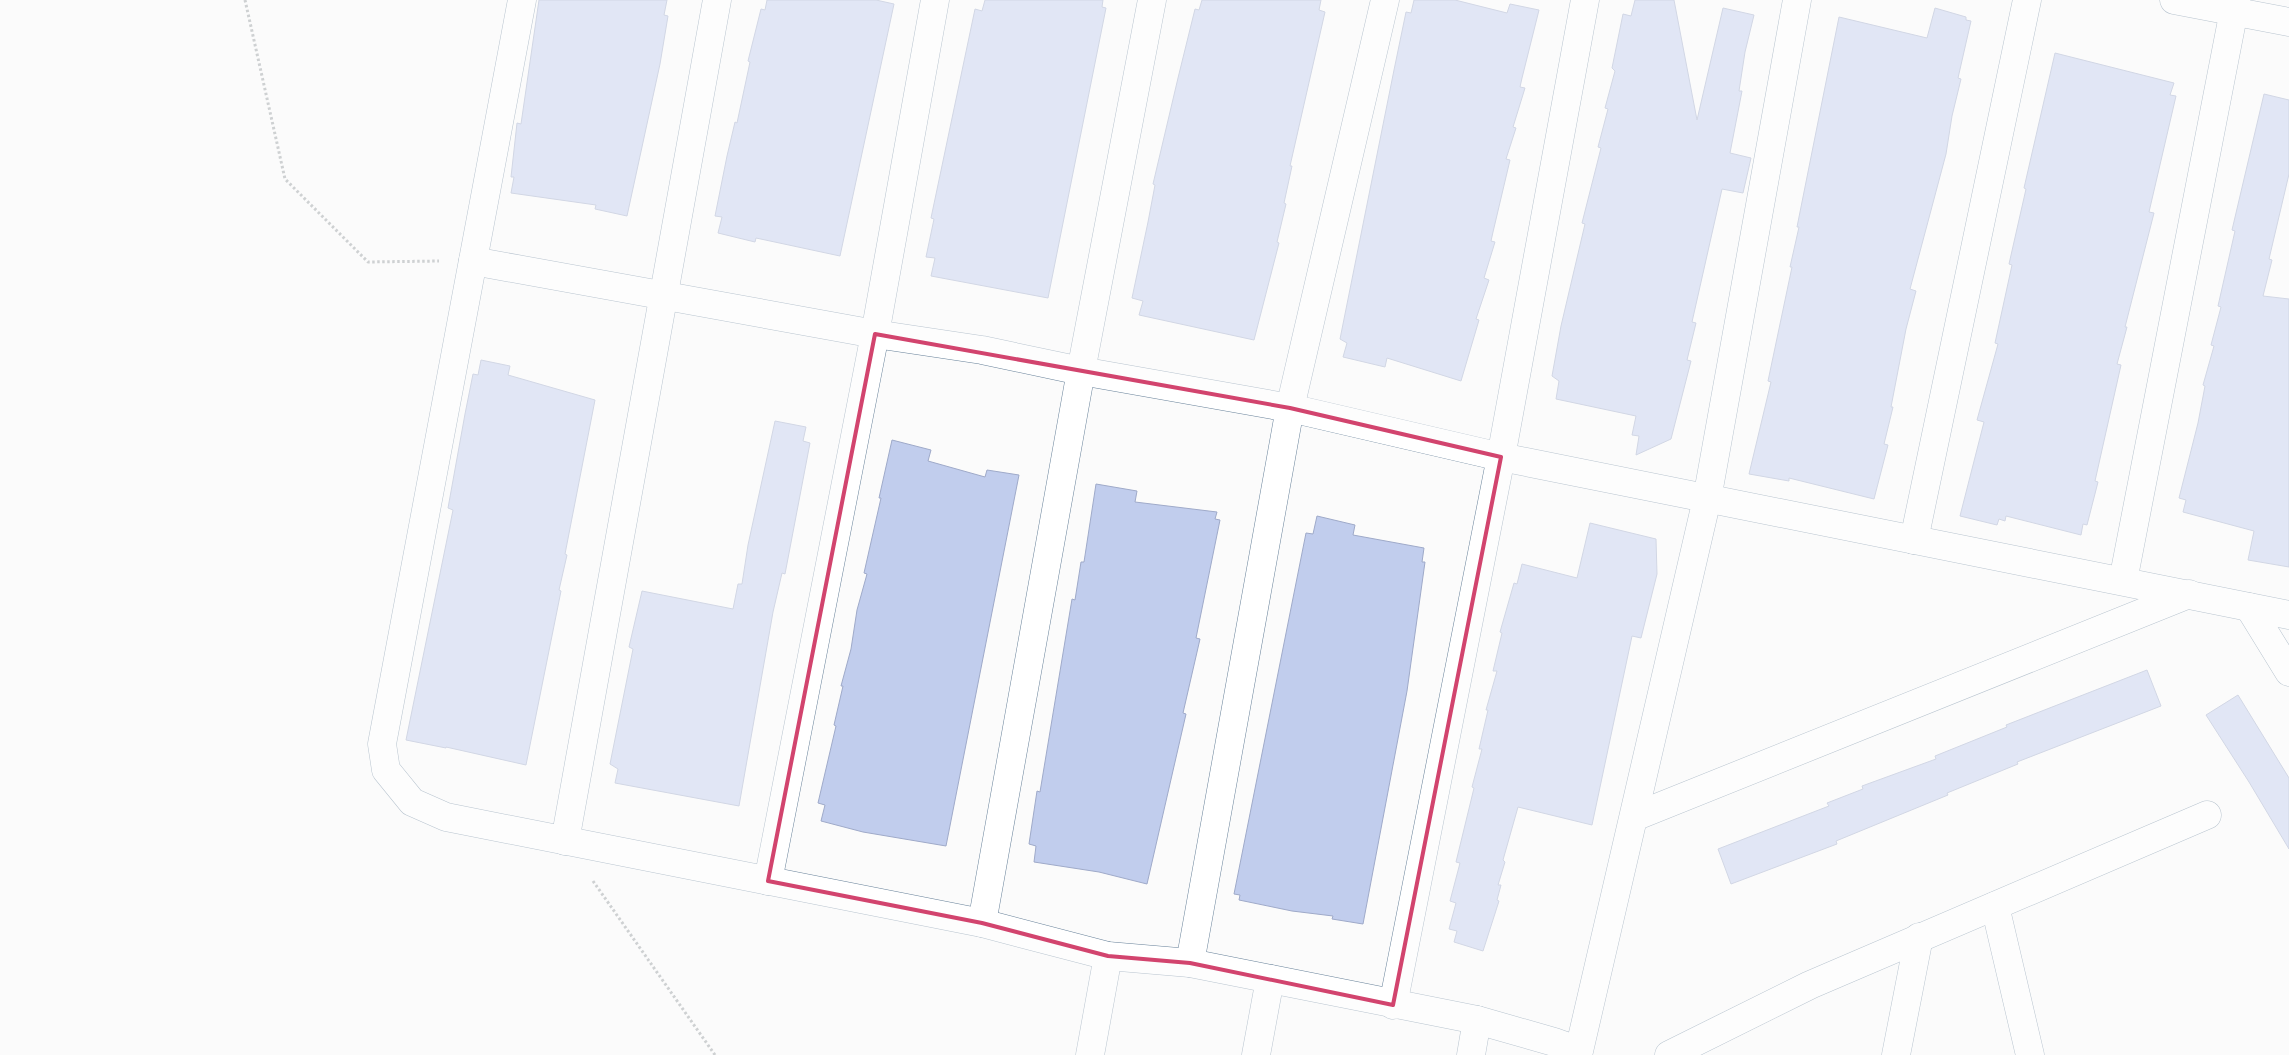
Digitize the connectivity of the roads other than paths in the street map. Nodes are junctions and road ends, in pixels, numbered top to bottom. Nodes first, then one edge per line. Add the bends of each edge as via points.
1 (522, 0) edge
2 (717, 0) edge
3 (935, 0) edge
4 (1152, 0) edge
5 (1385, 0) edge
6 (1585, 0) edge
7 (1797, 0) edge
8 (2027, 0) edge
9 (2174, 0) edge
10 (2234, 6) edge
11 (2289, 22) edge
12 (473, 261) junction
13 (665, 296) junction
14 (875, 334) junction
15 (1081, 371) junction
16 (1290, 408) junction
17 (1501, 457) junction
18 (1707, 499) junction
19 (1914, 540) junction
20 (2123, 581) junction
21 (2189, 594) junction
22 (2249, 607) junction
23 (2289, 615) edge
24 (2289, 672) edge
25 (2207, 815) dead end
26 (1634, 817) junction
27 (565, 841) junction
28 (768, 881) junction
29 (1995, 906) junction
30 (982, 923) junction
31 (1919, 937) junction
32 (1108, 956) junction
33 (1190, 963) junction
34 (1270, 979) junction
35 (1393, 1005) junction
36 (1477, 1020) junction
37 (1587, 1053) edge
38 (1675, 1053) edge
39 (1090, 1055) edge
40 (1256, 1055) edge
41 (1471, 1055) edge
42 (1896, 1055) edge
43 (2030, 1055) edge

1 - 12 street
2 - 13 street
3 - 14 street
4 - 15 street
5 - 16 street
6 - 17 street
7 - 18 street
8 - 19 street
9 - 10 street
10 - 11 street
10 - 20 street
12 - 13 street
12 - 27 street via 382,744 386,770 412,802 446,817
13 - 14 street
13 - 27 street
14 - 15 street via 982,350
14 - 28 street
15 - 16 street
15 - 30 street
16 - 17 street
16 - 33 street
17 - 18 street
17 - 35 street
18 - 19 street
18 - 26 street
19 - 20 street
20 - 21 street
21 - 22 street
21 - 26 street
22 - 23 street
22 - 24 street
25 - 29 street
26 - 37 street
27 - 28 street
28 - 30 street
29 - 31 street
29 - 43 street
30 - 32 street
31 - 38 street via 1810,985
31 - 42 street
32 - 33 street
32 - 39 street
33 - 34 street
34 - 35 street
34 - 40 street
35 - 36 street
36 - 37 street
36 - 41 street

